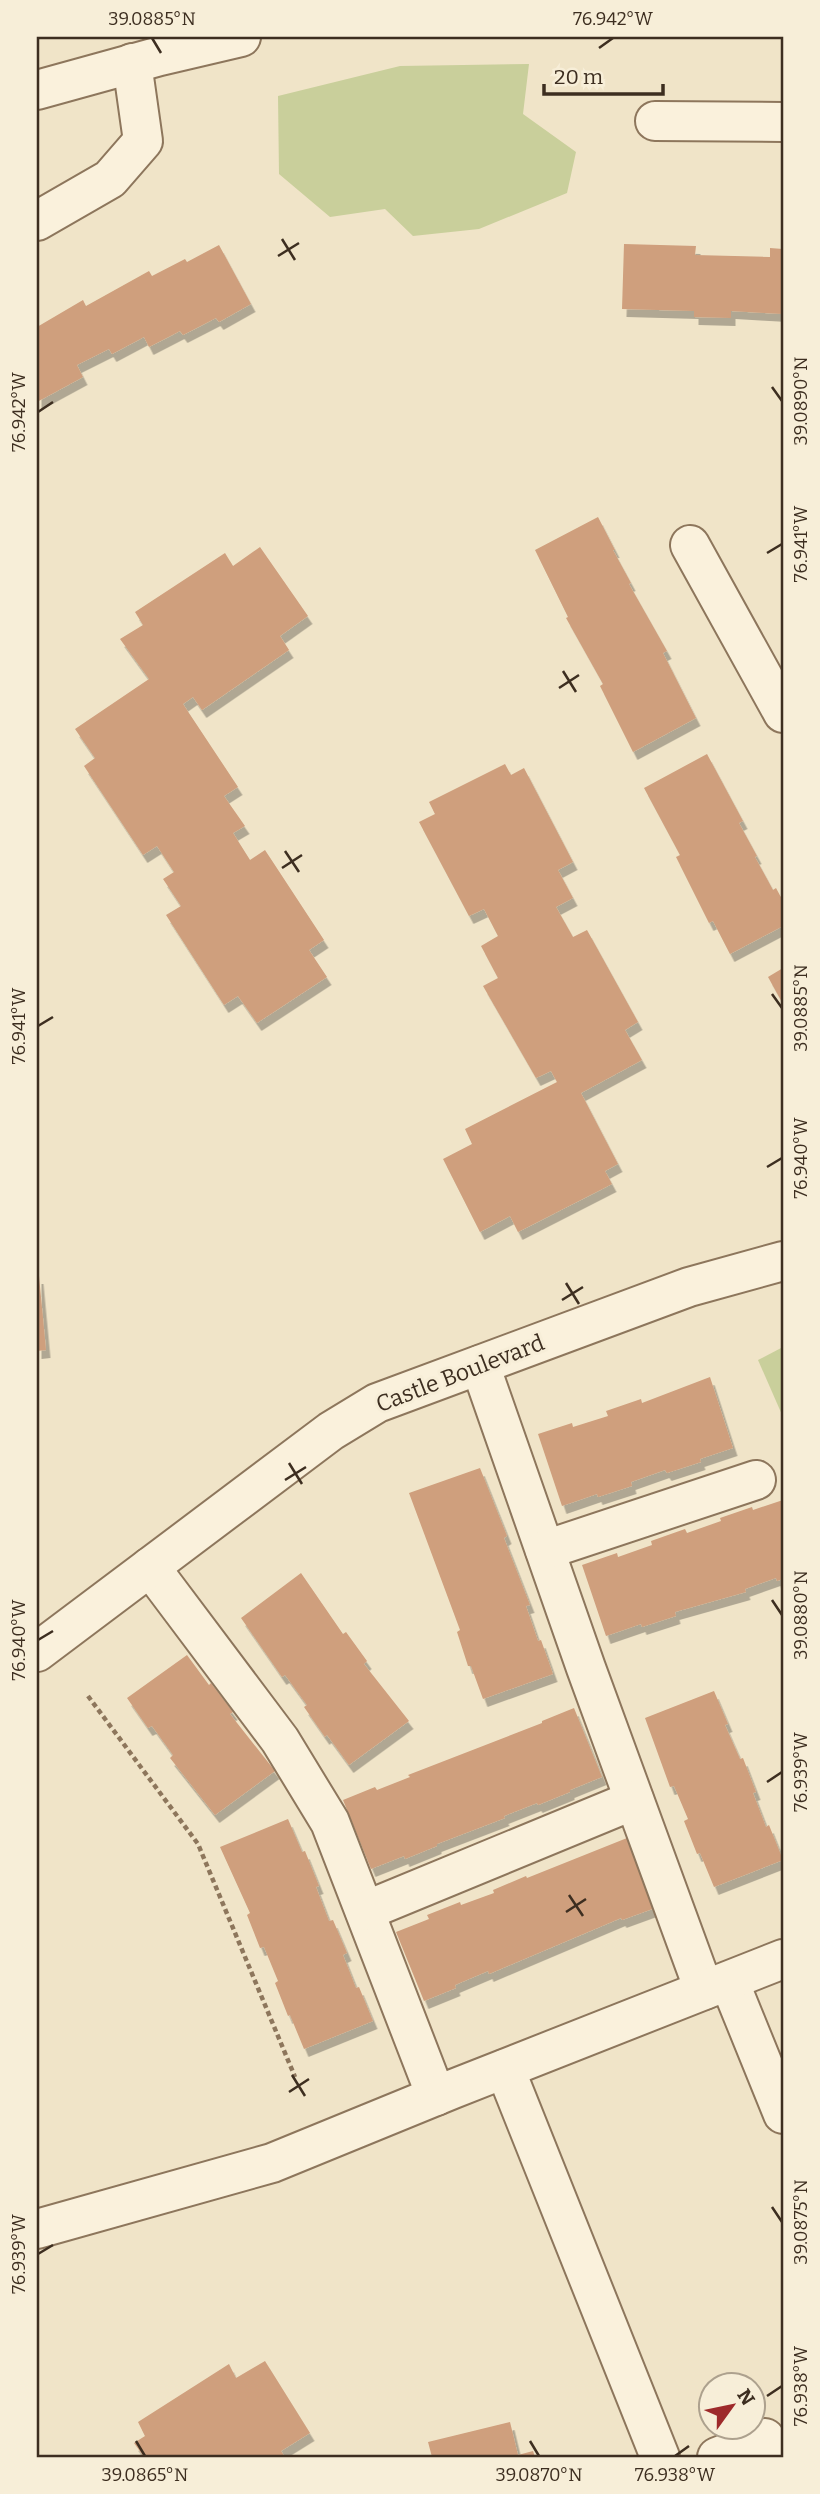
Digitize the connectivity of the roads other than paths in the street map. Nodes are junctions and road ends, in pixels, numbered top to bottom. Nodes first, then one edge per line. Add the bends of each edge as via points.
1 (241, 37) edge
2 (132, 63) junction
3 (37, 90) edge
4 (654, 121) dead end
5 (783, 122) edge
6 (37, 221) edge
7 (690, 545) dead end
8 (783, 713) edge
9 (783, 1261) edge
10 (480, 1364) junction
11 (756, 1480) dead end
12 (545, 1550) junction
13 (150, 1567) junction
14 (37, 1652) edge
15 (634, 1800) junction
16 (365, 1911) junction
17 (783, 1959) edge
18 (716, 1985) junction
19 (505, 2069) junction
20 (436, 2096) junction
21 (783, 2114) edge
22 (37, 2230) edge
23 (660, 2457) edge
24 (718, 2457) edge
25 (773, 2457) edge

1 - 2 street
2 - 3 street
2 - 6 street via 143,141 110,179
4 - 5 street
7 - 8 street
9 - 10 street, Castle Boulevard via 689,1287
10 - 12 street
10 - 13 street, Castle Boulevard via 377,1403 331,1431
11 - 12 street
12 - 15 street
13 - 14 street, Castle Boulevard
13 - 16 street via 280,1740 330,1822
15 - 16 street
15 - 18 street
16 - 20 street
17 - 18 street
18 - 19 street
18 - 21 street
19 - 20 street
19 - 23 street
20 - 22 street via 272,2164
24 - 25 street via 765,2438

